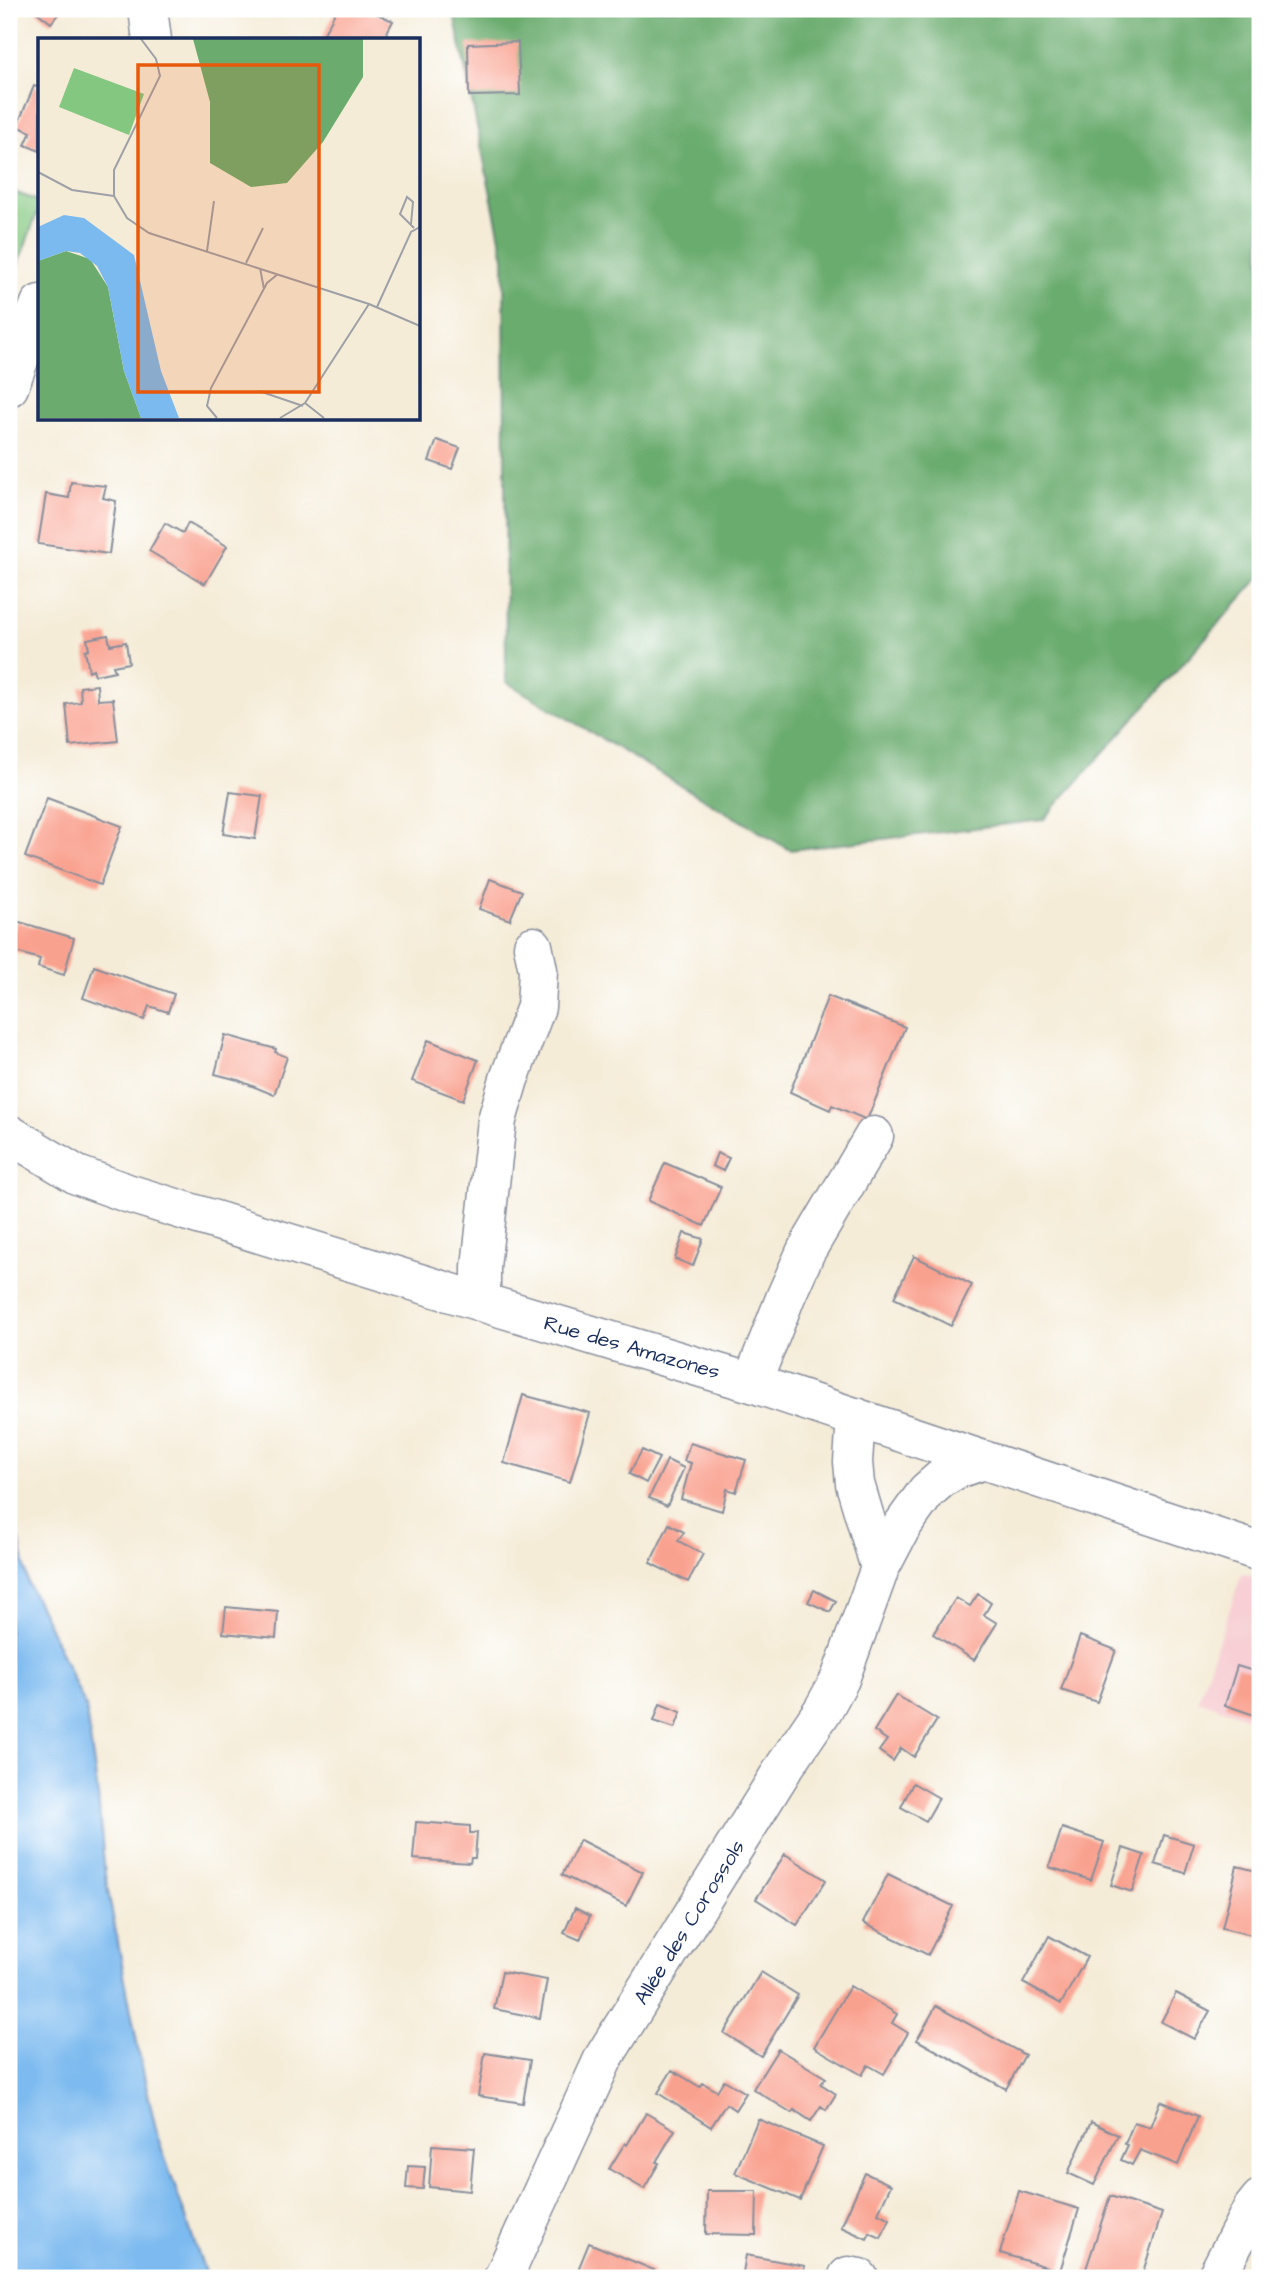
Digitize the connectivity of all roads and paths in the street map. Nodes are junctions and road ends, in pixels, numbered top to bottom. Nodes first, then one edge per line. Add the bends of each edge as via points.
1 (148, 9) edge
2 (152, 38) edge
3 (38, 309) edge
4 (9, 387) edge
5 (533, 946) dead end
6 (9, 1134) edge
7 (874, 1136) dead end
8 (481, 1302) junction
9 (752, 1382) junction
10 (856, 1417) junction
11 (984, 1460) junction
12 (1260, 1552) edge
13 (880, 1569) junction
14 (1260, 2199) edge
15 (503, 2278) edge
16 (1216, 2278) edge

1 - 2 street
3 - 4 street
5 - 8 street via 538,970 536,1007 497,1120
6 - 8 street, Rue des Amazones via 89,1180
7 - 9 street via 806,1251
8 - 9 street, Rue des Amazones
9 - 10 street, Rue des Amazones
10 - 11 street, Rue des Amazones
10 - 13 street via 855,1484
11 - 12 street, Rue des Amazones
11 - 13 street, Allée des Corossols via 957,1469 927,1491
13 - 15 street, Allée des Corossols via 840,1679 604,2057
14 - 16 street

